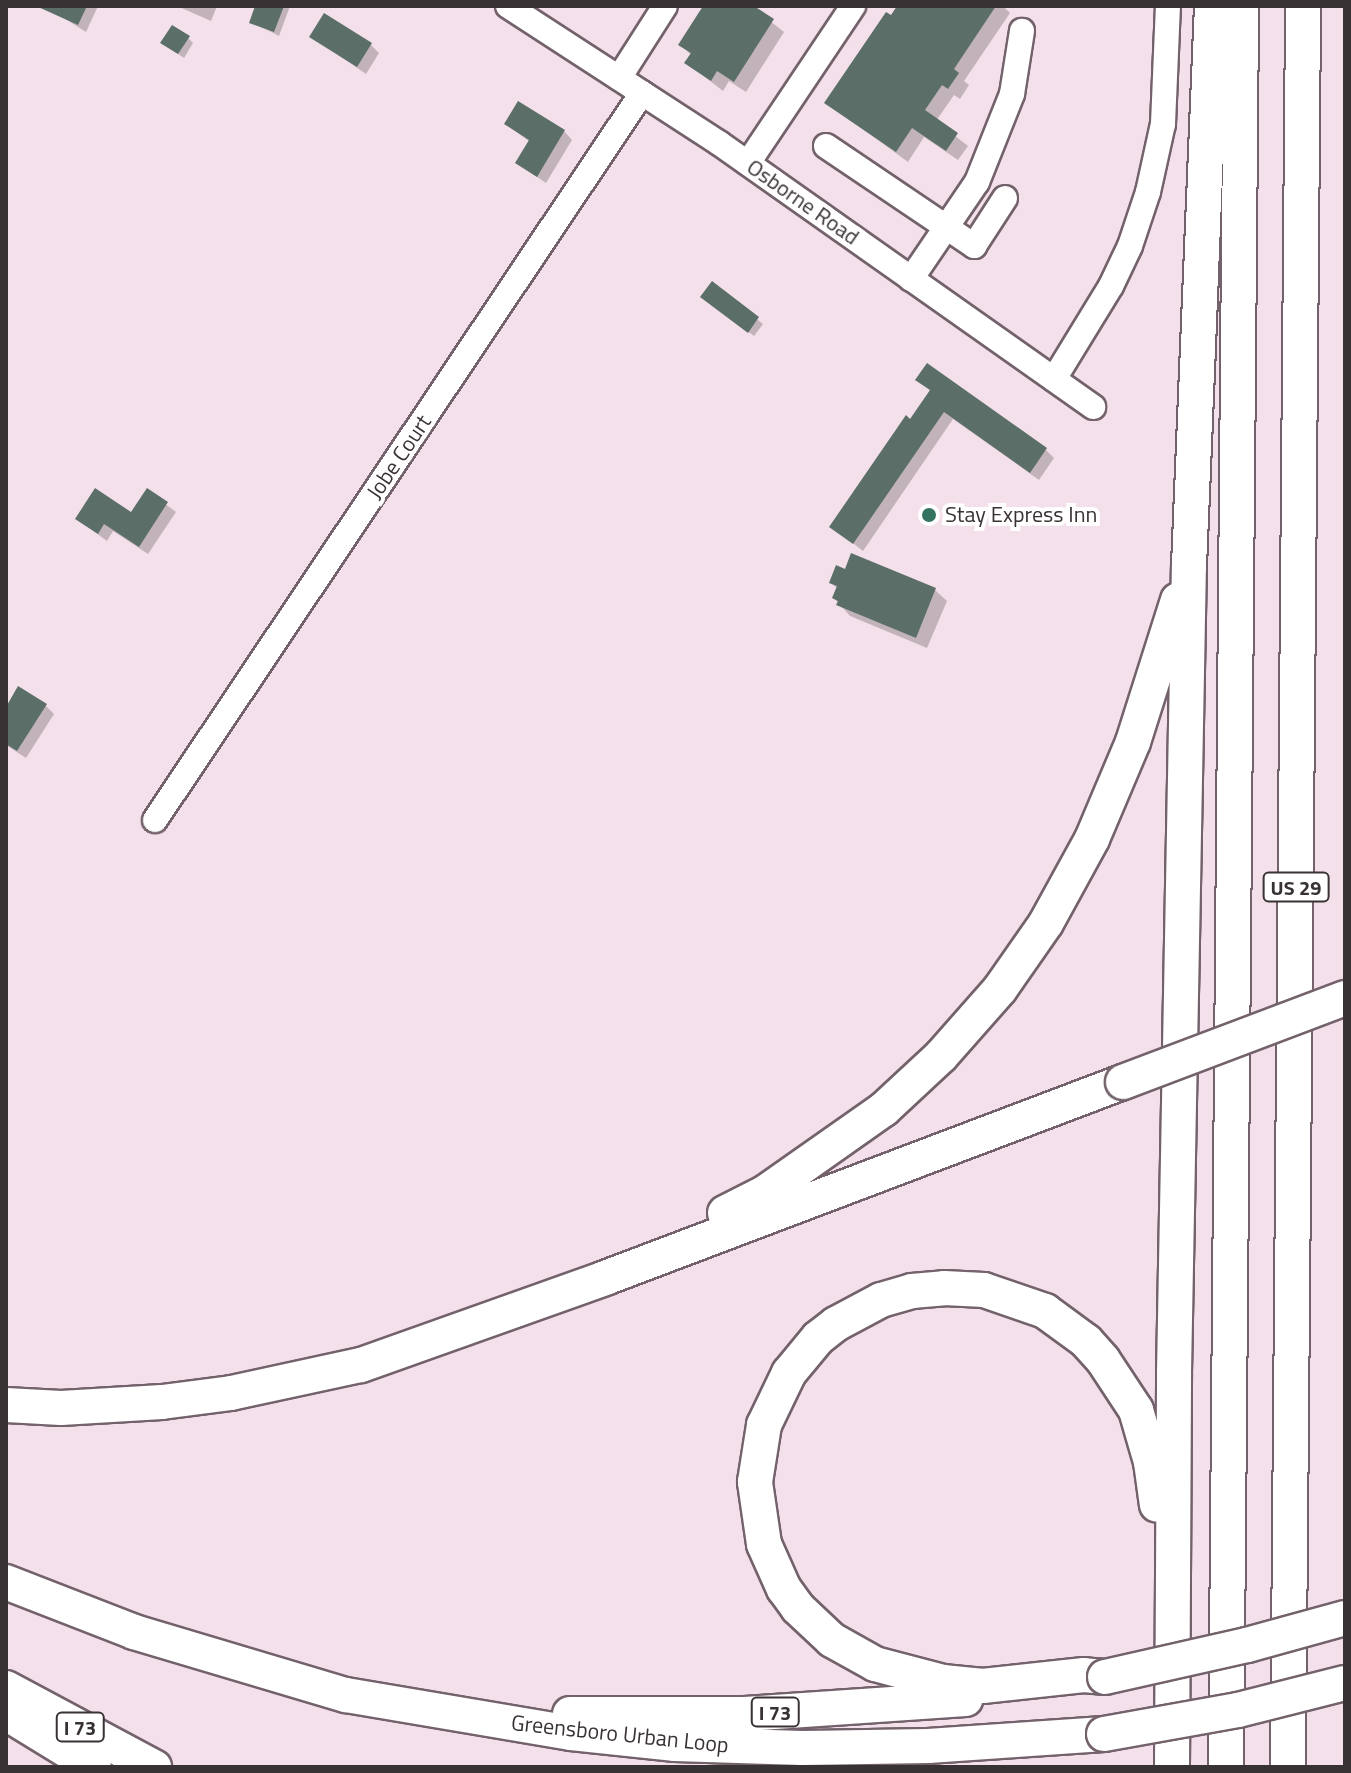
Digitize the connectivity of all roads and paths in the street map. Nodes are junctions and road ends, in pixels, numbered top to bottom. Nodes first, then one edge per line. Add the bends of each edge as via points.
1 (508, 6) edge
2 (665, 6) edge
3 (853, 6) edge
4 (1168, 6) edge
5 (1212, 6) edge
6 (1241, 6) edge
7 (1303, 6) edge
8 (1022, 31) dead end
9 (619, 78) junction
10 (642, 93) junction
11 (826, 146) dead end
12 (748, 163) junction
13 (1005, 198) dead end
14 (947, 228) junction
15 (911, 279) junction
16 (1054, 379) junction
17 (1093, 407) dead end
18 (1189, 566) junction
19 (155, 820) dead end
20 (1345, 998) edge
21 (605, 1278) junction
22 (6, 1405) edge
23 (6, 1582) edge
24 (1173, 1591) junction
25 (1345, 1618) edge
26 (1105, 1677) junction
27 (1345, 1683) edge
28 (6, 1688) edge
29 (6, 1713) edge
30 (442, 1713) junction
31 (94, 1767) edge
32 (154, 1767) edge
33 (1172, 1767) edge
34 (1226, 1767) edge
35 (1288, 1767) edge

1 - 9 street, Osborne Road
2 - 9 street
3 - 12 street
4 - 16 street via 1163,124 1148,192 1111,286
5 - 18 highway
6 - 34 highway, US 29
7 - 35 highway, US 29
8 - 14 street via 1012,94 977,182
9 - 10 street, Osborne Road
10 - 12 street, Osborne Road
10 - 19 street, Jobe Court
11 - 14 street
12 - 15 street, Osborne Road
13 - 14 street via 974,246
14 - 15 street
15 - 16 street, Osborne Road
16 - 17 street, Osborne Road
18 - 21 highway via 1133,742 1092,839 1046,923 1000,989 941,1056 884,1109 824,1154 766,1192 651,1247
18 - 24 highway
20 - 21 highway, bridge
21 - 22 highway via 361,1365 294,1380 162,1402 61,1408
23 - 30 highway, Greensboro Urban Loop / I 73 via 134,1632 247,1668 346,1695
24 - 26 highway via 1160,1571 1151,1462 1136,1410 1103,1360 1064,1323 1003,1294 965,1288 923,1290 858,1311 803,1355 770,1408 755,1482 764,1544 798,1608 851,1652 923,1679 983,1686
24 - 33 highway
25 - 26 highway, I 73, bridge
26 - 30 highway, I 73 via 1025,1695 745,1714
27 - 30 highway, Greensboro Urban Loop / I 73, bridge via 1238,1710 1104,1734 928,1746 786,1748 660,1742
28 - 32 highway, I 73
29 - 31 highway

